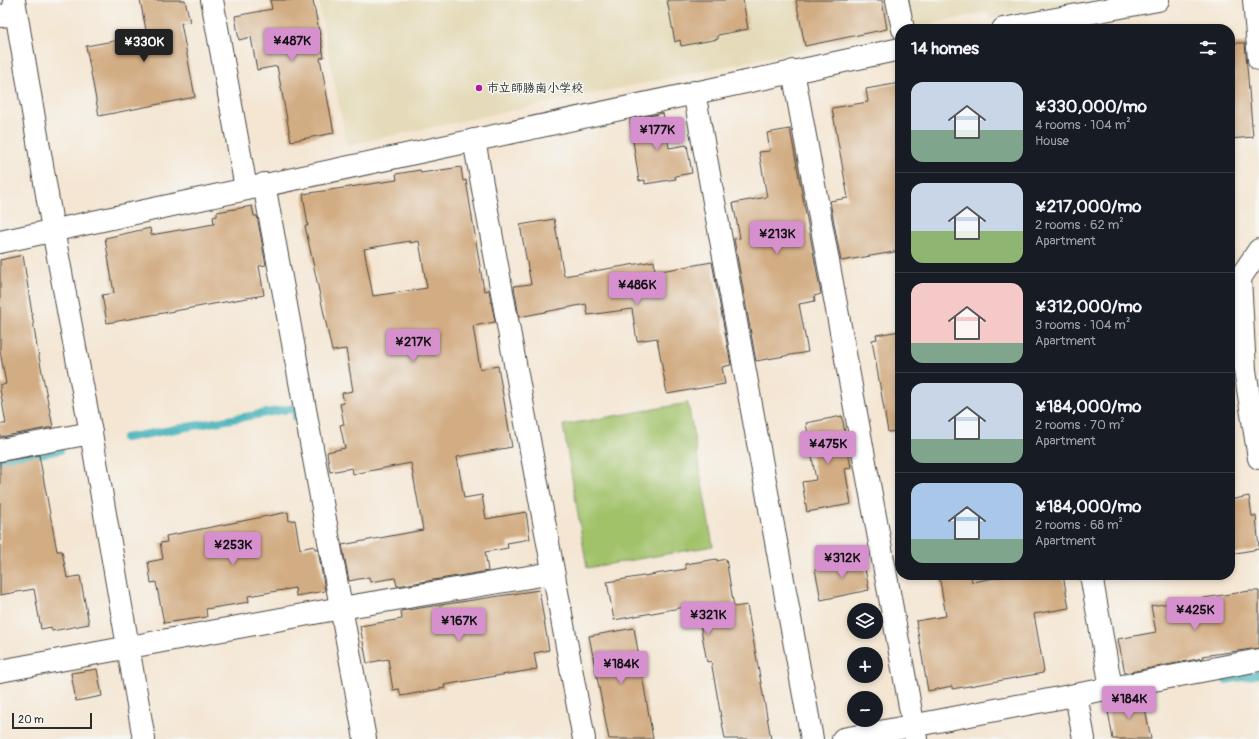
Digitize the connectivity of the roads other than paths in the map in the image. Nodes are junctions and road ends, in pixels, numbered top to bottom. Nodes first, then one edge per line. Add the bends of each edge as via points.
1 (212, 0) edge
2 (897, 0) edge
3 (1158, 0) edge
4 (1254, 0) edge
5 (1106, 5) edge
6 (10, 10) edge
7 (902, 24) edge
8 (1024, 24) edge
9 (895, 50) edge
10 (1259, 59) edge
11 (793, 71) junction
12 (694, 92) junction
13 (474, 140) junction
14 (255, 186) junction
15 (53, 230) junction
16 (0, 242) edge
17 (1259, 250) edge
18 (1245, 367) edge
19 (90, 433) junction
20 (0, 450) edge
21 (1259, 458) edge
22 (553, 573) junction
23 (1092, 580) edge
24 (341, 608) junction
25 (127, 647) junction
26 (1259, 660) edge
27 (0, 671) edge
28 (1112, 688) junction
29 (1076, 695) junction
30 (915, 732) edge
31 (144, 739) edge
32 (365, 739) edge
33 (584, 739) edge
34 (812, 739) edge
35 (843, 739) edge
36 (1084, 739) edge

1 - 14 street
2 - 7 street
3 - 5 street
4 - 10 street
5 - 8 street
6 - 15 street
9 - 11 street
11 - 12 street
11 - 30 street
12 - 13 street
12 - 34 street
13 - 14 street
13 - 22 street
14 - 15 street
14 - 24 street
15 - 16 street
15 - 19 street
17 - 18 street via 1240,278
18 - 21 street
19 - 20 street
19 - 25 street
22 - 24 street
22 - 33 street
23 - 28 street
24 - 25 street
24 - 32 street
25 - 27 street
25 - 31 street
26 - 28 street
28 - 29 street
29 - 30 street
29 - 36 street
30 - 35 street

